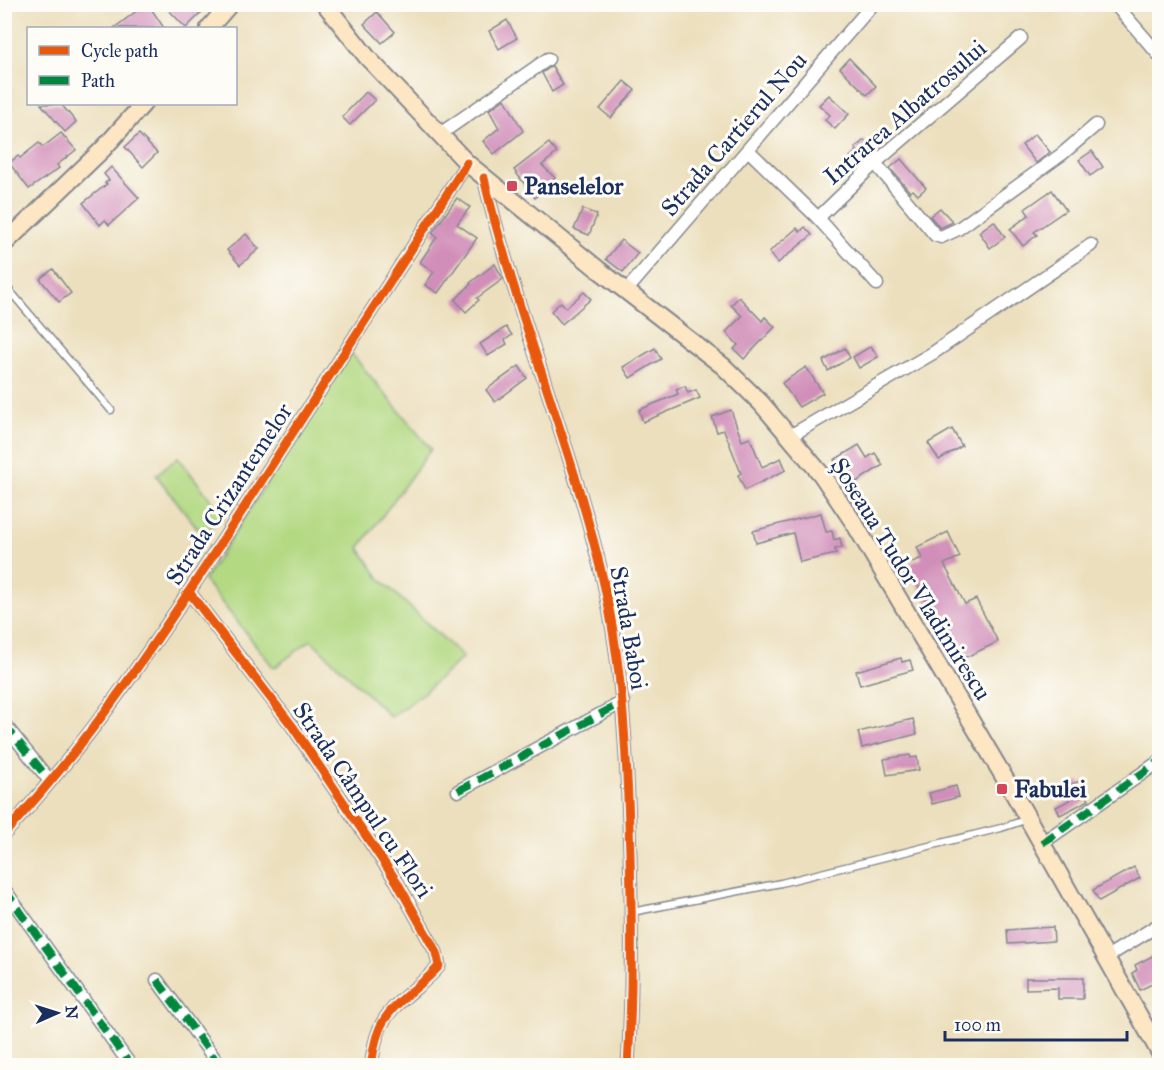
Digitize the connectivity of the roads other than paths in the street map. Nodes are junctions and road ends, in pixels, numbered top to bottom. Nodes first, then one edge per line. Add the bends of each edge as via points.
1 (230, 4) edge
2 (325, 4) edge
3 (873, 4) edge
4 (1115, 4) edge
5 (210, 27) edge
6 (1021, 38) dead end
7 (1160, 56) edge
8 (548, 59) dead end
9 (142, 105) edge
10 (1096, 126) dead end
11 (440, 134) junction
12 (748, 150) junction
13 (467, 163) junction
14 (875, 164) junction
15 (484, 178) junction
16 (818, 218) junction
17 (4, 244) edge
18 (1091, 245) dead end
19 (4, 284) edge
20 (877, 284) dead end
21 (626, 291) junction
22 (111, 410) dead end
23 (790, 436) junction
24 (189, 592) junction
25 (622, 702) junction
26 (4, 724) edge
27 (1160, 761) edge
28 (50, 781) junction
29 (458, 791) dead end
30 (1028, 819) junction
31 (4, 834) edge
32 (1042, 843) junction
33 (4, 889) edge
34 (631, 913) junction
35 (1160, 924) edge
36 (1105, 958) junction
37 (156, 980) dead end
38 (1160, 1053) edge
39 (131, 1065) edge
40 (220, 1065) edge
41 (370, 1065) edge
42 (628, 1065) edge

1 - 5 main road
2 - 11 main road, Șoseaua Tudor Vladimirescu via 367,57
3 - 12 street, Strada Cartierul Nou
4 - 7 street
6 - 14 street, Intrarea Albatrosului
8 - 11 street
9 - 17 main road via 103,149
10 - 14 street via 958,229 941,237 934,235
11 - 13 main road, Șoseaua Tudor Vladimirescu
12 - 16 street
12 - 21 street, Strada Cartierul Nou
13 - 15 main road, Șoseaua Tudor Vladimirescu
13 - 24 street, Strada Crizantemelor
14 - 16 street, Intrarea Albatrosului
15 - 21 main road, Șoseaua Tudor Vladimirescu
15 - 25 street, Strada Baboi via 601,571
16 - 20 street
18 - 23 street via 933,353
19 - 22 lane
21 - 23 main road, Șoseaua Tudor Vladimirescu via 723,366
23 - 30 main road, Șoseaua Tudor Vladimirescu via 854,523
24 - 28 street, Strada Crizantemelor via 118,694
24 - 41 street, Strada Câmpul cu Flori via 293,727 397,882 436,952 439,966 389,1013 378,1031
25 - 29 street
25 - 34 street, Strada Baboi
26 - 28 street
27 - 32 street
28 - 31 street, Strada Crizantemelor
30 - 32 main road, Șoseaua Tudor Vladimirescu
30 - 34 lane via 781,883
32 - 36 main road, Șoseaua Tudor Vladimirescu
33 - 39 street
34 - 42 street, Strada Baboi
35 - 36 street
36 - 38 main road, Șoseaua Tudor Vladimirescu
37 - 40 street

